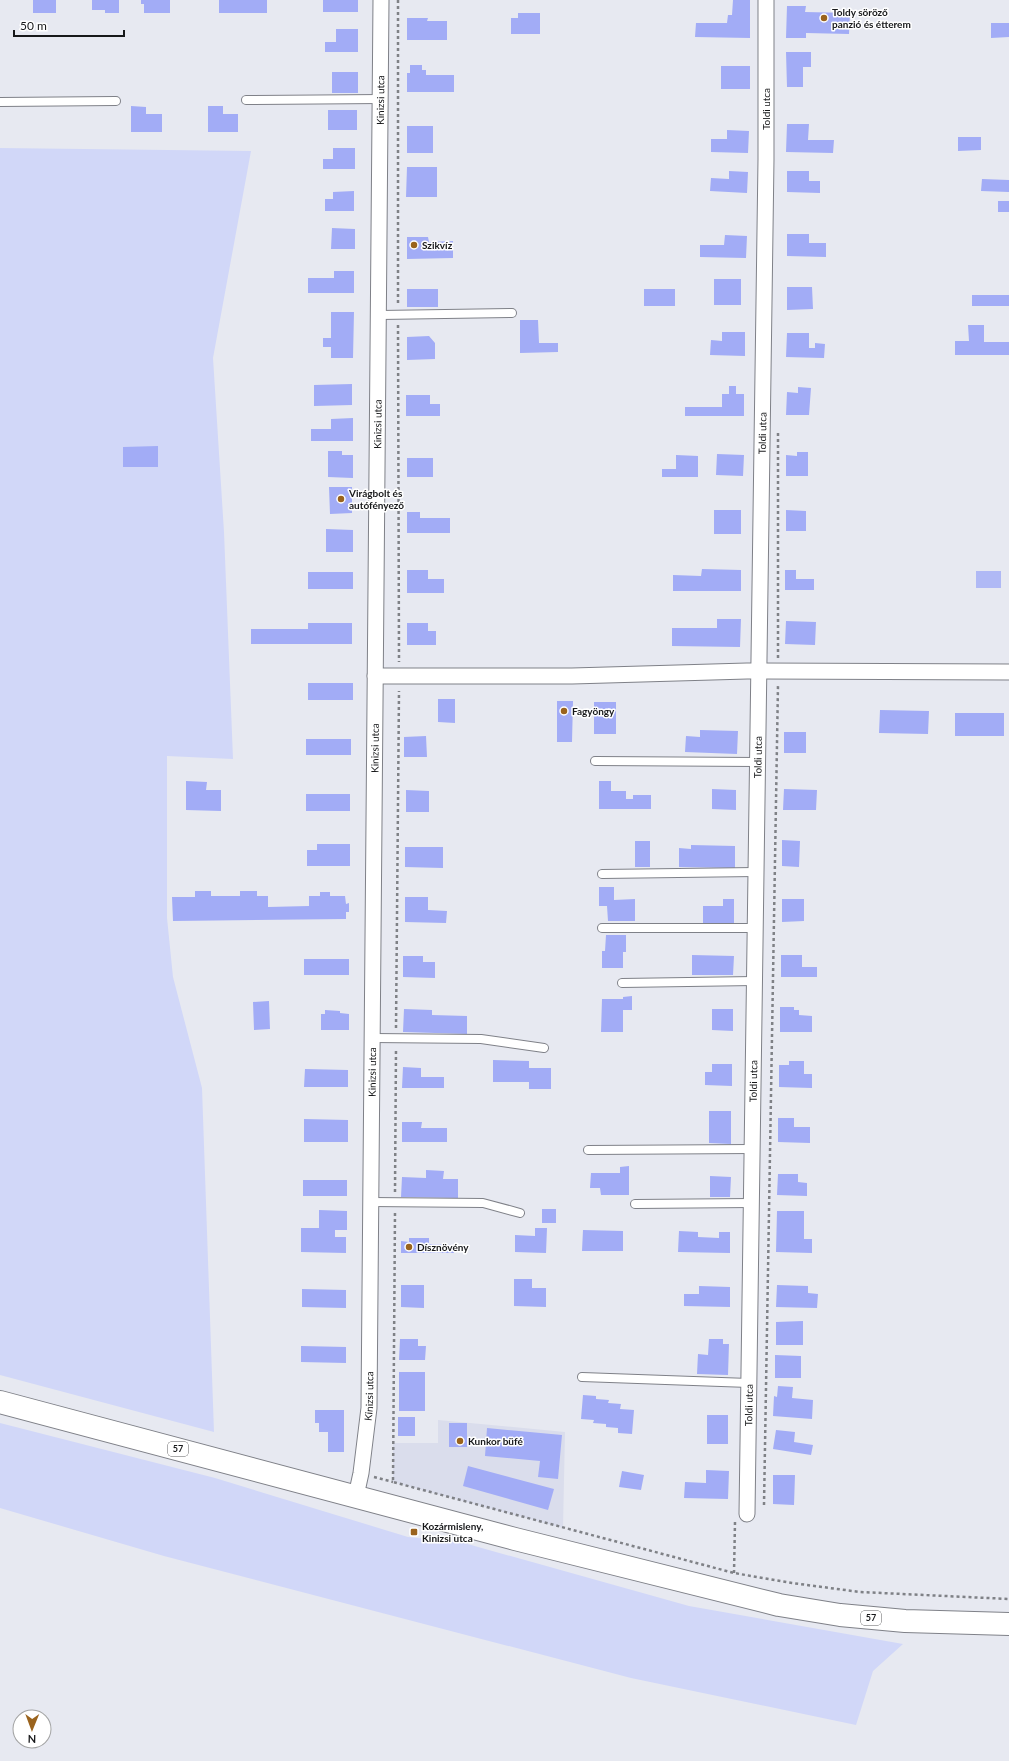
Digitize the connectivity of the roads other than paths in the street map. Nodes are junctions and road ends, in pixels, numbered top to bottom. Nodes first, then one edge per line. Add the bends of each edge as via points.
1 (381, 0) edge
2 (766, 0) edge
3 (381, 99) junction
4 (246, 100) dead end
5 (116, 101) dead end
6 (0, 102) edge
7 (512, 313) dead end
8 (380, 315) junction
9 (758, 672) junction
10 (1009, 672) edge
11 (375, 676) junction
12 (596, 761) dead end
13 (757, 762) junction
14 (755, 872) junction
15 (602, 874) dead end
16 (602, 928) dead end
17 (754, 928) junction
18 (754, 981) junction
19 (622, 983) dead end
20 (373, 1038) junction
21 (544, 1048) dead end
22 (752, 1148) junction
23 (588, 1150) dead end
24 (371, 1202) junction
25 (751, 1203) junction
26 (635, 1204) dead end
27 (520, 1213) dead end
28 (582, 1377) dead end
29 (749, 1383) junction
30 (0, 1402) edge
31 (356, 1496) junction
32 (747, 1514) dead end
33 (1009, 1624) edge

1 - 3 street, Kinizsi utca
2 - 9 street, Toldi utca
3 - 4 lane
3 - 8 street, Kinizsi utca
5 - 6 lane
7 - 8 lane
8 - 11 street, Kinizsi utca
9 - 10 street
9 - 11 street
9 - 13 street, Toldi utca
11 - 20 street, Kinizsi utca
12 - 13 lane
13 - 14 street, Toldi utca
14 - 15 lane
14 - 17 street, Toldi utca
16 - 17 lane
17 - 18 street, Toldi utca
18 - 19 lane
18 - 22 street, Toldi utca
20 - 21 lane via 480,1039
20 - 24 street, Kinizsi utca
22 - 23 lane
22 - 25 street, Toldi utca
24 - 27 lane via 483,1203
24 - 31 street, Kinizsi utca via 369,1408
25 - 26 lane
25 - 29 street, Toldi utca
28 - 29 lane
29 - 32 street, Toldi utca
30 - 31 main road, 57
31 - 33 main road, 57 via 778,1605 840,1615 905,1621

